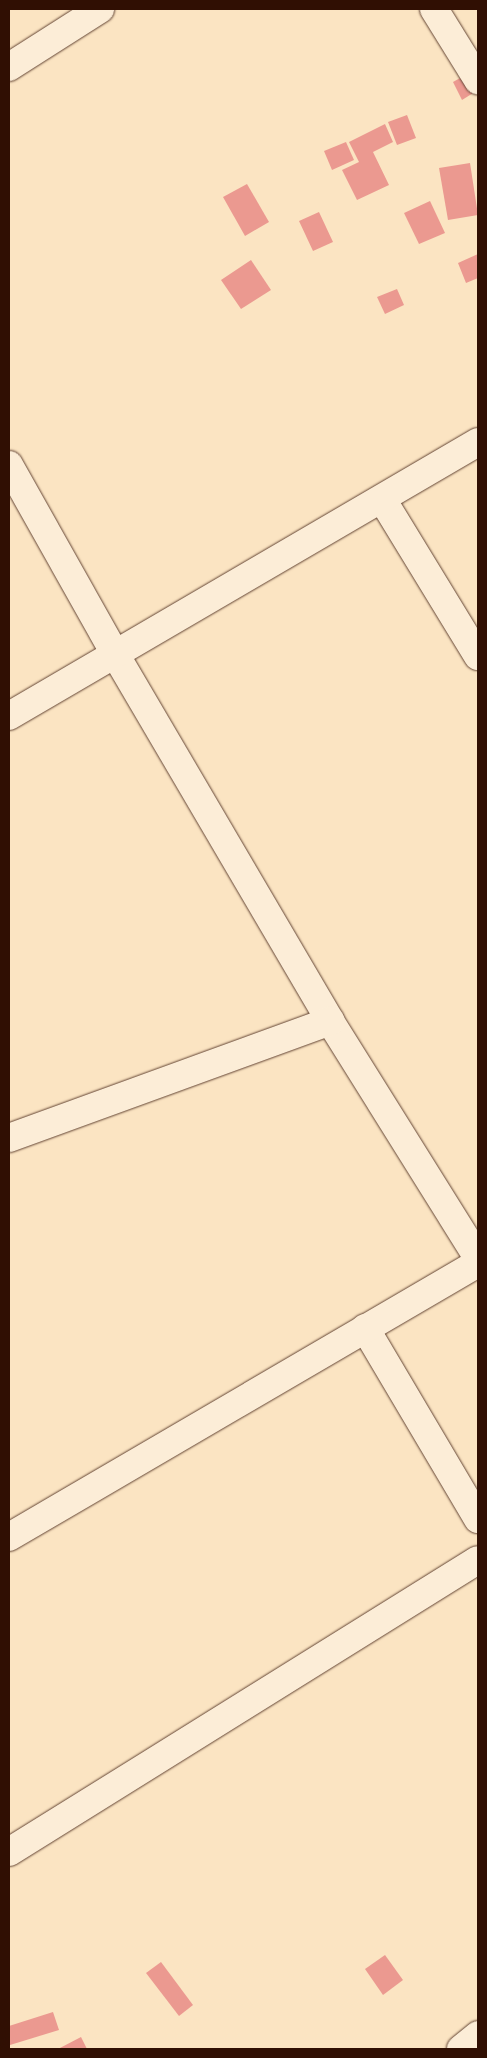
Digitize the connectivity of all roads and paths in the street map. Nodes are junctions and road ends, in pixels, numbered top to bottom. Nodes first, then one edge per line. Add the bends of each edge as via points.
1 (100, 9) edge
2 (434, 9) edge
3 (9, 67) edge
4 (478, 80) edge
5 (478, 442) edge
6 (9, 465) edge
7 (382, 498) junction
8 (114, 654) junction
9 (478, 656) edge
10 (9, 716) edge
11 (330, 1021) junction
12 (9, 1138) edge
13 (478, 1258) edge
14 (478, 1263) edge
15 (365, 1328) junction
16 (478, 1519) edge
17 (9, 1537) edge
18 (478, 1560) edge
19 (9, 1852) edge
20 (478, 2035) edge
21 (461, 2049) edge

1 - 3 street
2 - 4 street
5 - 7 street
6 - 8 street
7 - 8 street
7 - 9 street
8 - 10 street
8 - 11 street
11 - 12 street
11 - 13 street
14 - 15 street
15 - 16 street
15 - 17 street
18 - 19 street
20 - 21 street

